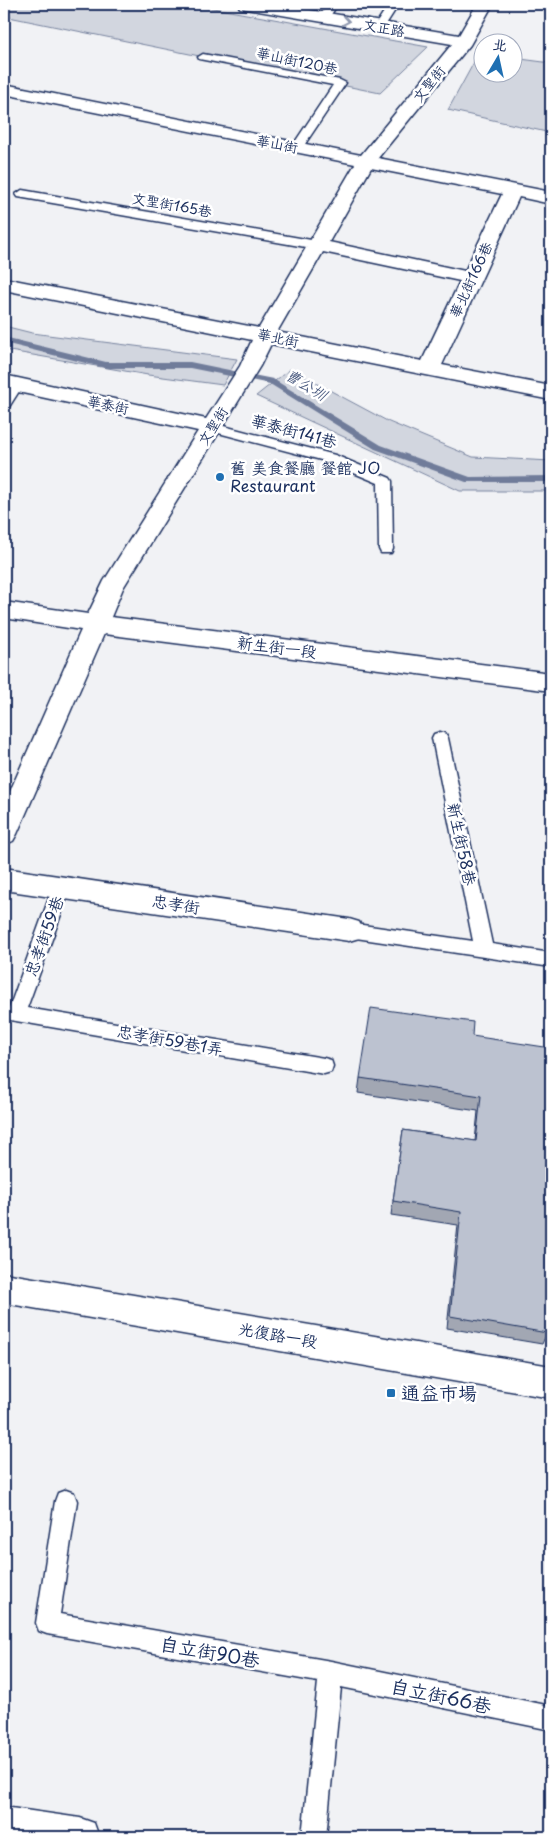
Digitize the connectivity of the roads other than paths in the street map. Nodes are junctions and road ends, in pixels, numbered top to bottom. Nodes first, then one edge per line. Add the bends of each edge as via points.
1 (246, 4) edge
2 (394, 4) edge
3 (485, 4) edge
4 (267, 5) edge
5 (328, 10) edge
6 (379, 27) junction
7 (464, 42) junction
8 (203, 57) dead end
9 (4, 90) edge
10 (297, 148) junction
11 (366, 161) junction
12 (513, 190) junction
13 (22, 194) dead end
14 (551, 198) edge
15 (317, 245) junction
16 (472, 278) junction
17 (4, 284) edge
18 (265, 335) junction
19 (429, 369) junction
20 (10, 384) edge
21 (551, 393) edge
22 (4, 404) edge
23 (212, 427) junction
24 (386, 549) dead end
25 (4, 610) edge
26 (95, 624) junction
27 (551, 682) edge
28 (440, 738) dead end
29 (4, 834) edge
30 (4, 878) edge
31 (62, 887) junction
32 (349, 930) joint
33 (484, 950) junction
34 (551, 960) edge
35 (16, 1014) joint
36 (324, 1066) dead end
37 (4, 1288) edge
38 (551, 1382) edge
39 (66, 1501) dead end
40 (331, 1673) junction
41 (551, 1718) edge
42 (4, 1826) edge
43 (79, 1837) edge
44 (314, 1837) edge

1 - 4 street, 文正路
2 - 6 lane
3 - 7 street, 文聖街
4 - 5 street, 文正路
5 -> 6 street, 文正路
6 - 7 street, 文正路
7 - 11 street, 文聖街
8 - 10 lane, 華山街120巷 via 340,83
9 - 10 street, 華山街
10 - 11 street, 華山街
11 - 12 street, 華山街
11 - 15 street, 文聖街
12 - 14 street, 華山街
12 - 16 street, 華北街166巷
13 - 15 lane, 文聖街165巷
15 - 16 street
15 - 18 street, 文聖街
16 - 19 street, 華北街166巷
17 - 18 street, 華北街
18 - 19 street, 華北街
18 - 23 street, 文聖街
19 - 21 street, 華北街
20 - 22 lane
20 - 23 street, 華泰街
23 - 24 lane, 華泰街141巷 via 330,458 385,481
23 - 26 street, 文聖街 via 112,586
25 - 26 street, 新生街一段
26 - 27 street, 新生街一段
26 - 29 street, 文聖街
28 - 33 lane, 新生街58巷
30 - 31 street, 忠孝街
31 - 32 street, 忠孝街
31 - 35 lane, 忠孝街59巷
32 - 33 lane
33 - 34 lane
35 - 36 lane, 忠孝街59巷1弄
37 - 38 street, 光復路一段
39 - 40 lane, 自立街90巷 via 47,1623
40 - 41 lane, 自立街66巷
40 - 44 lane
42 - 43 street

